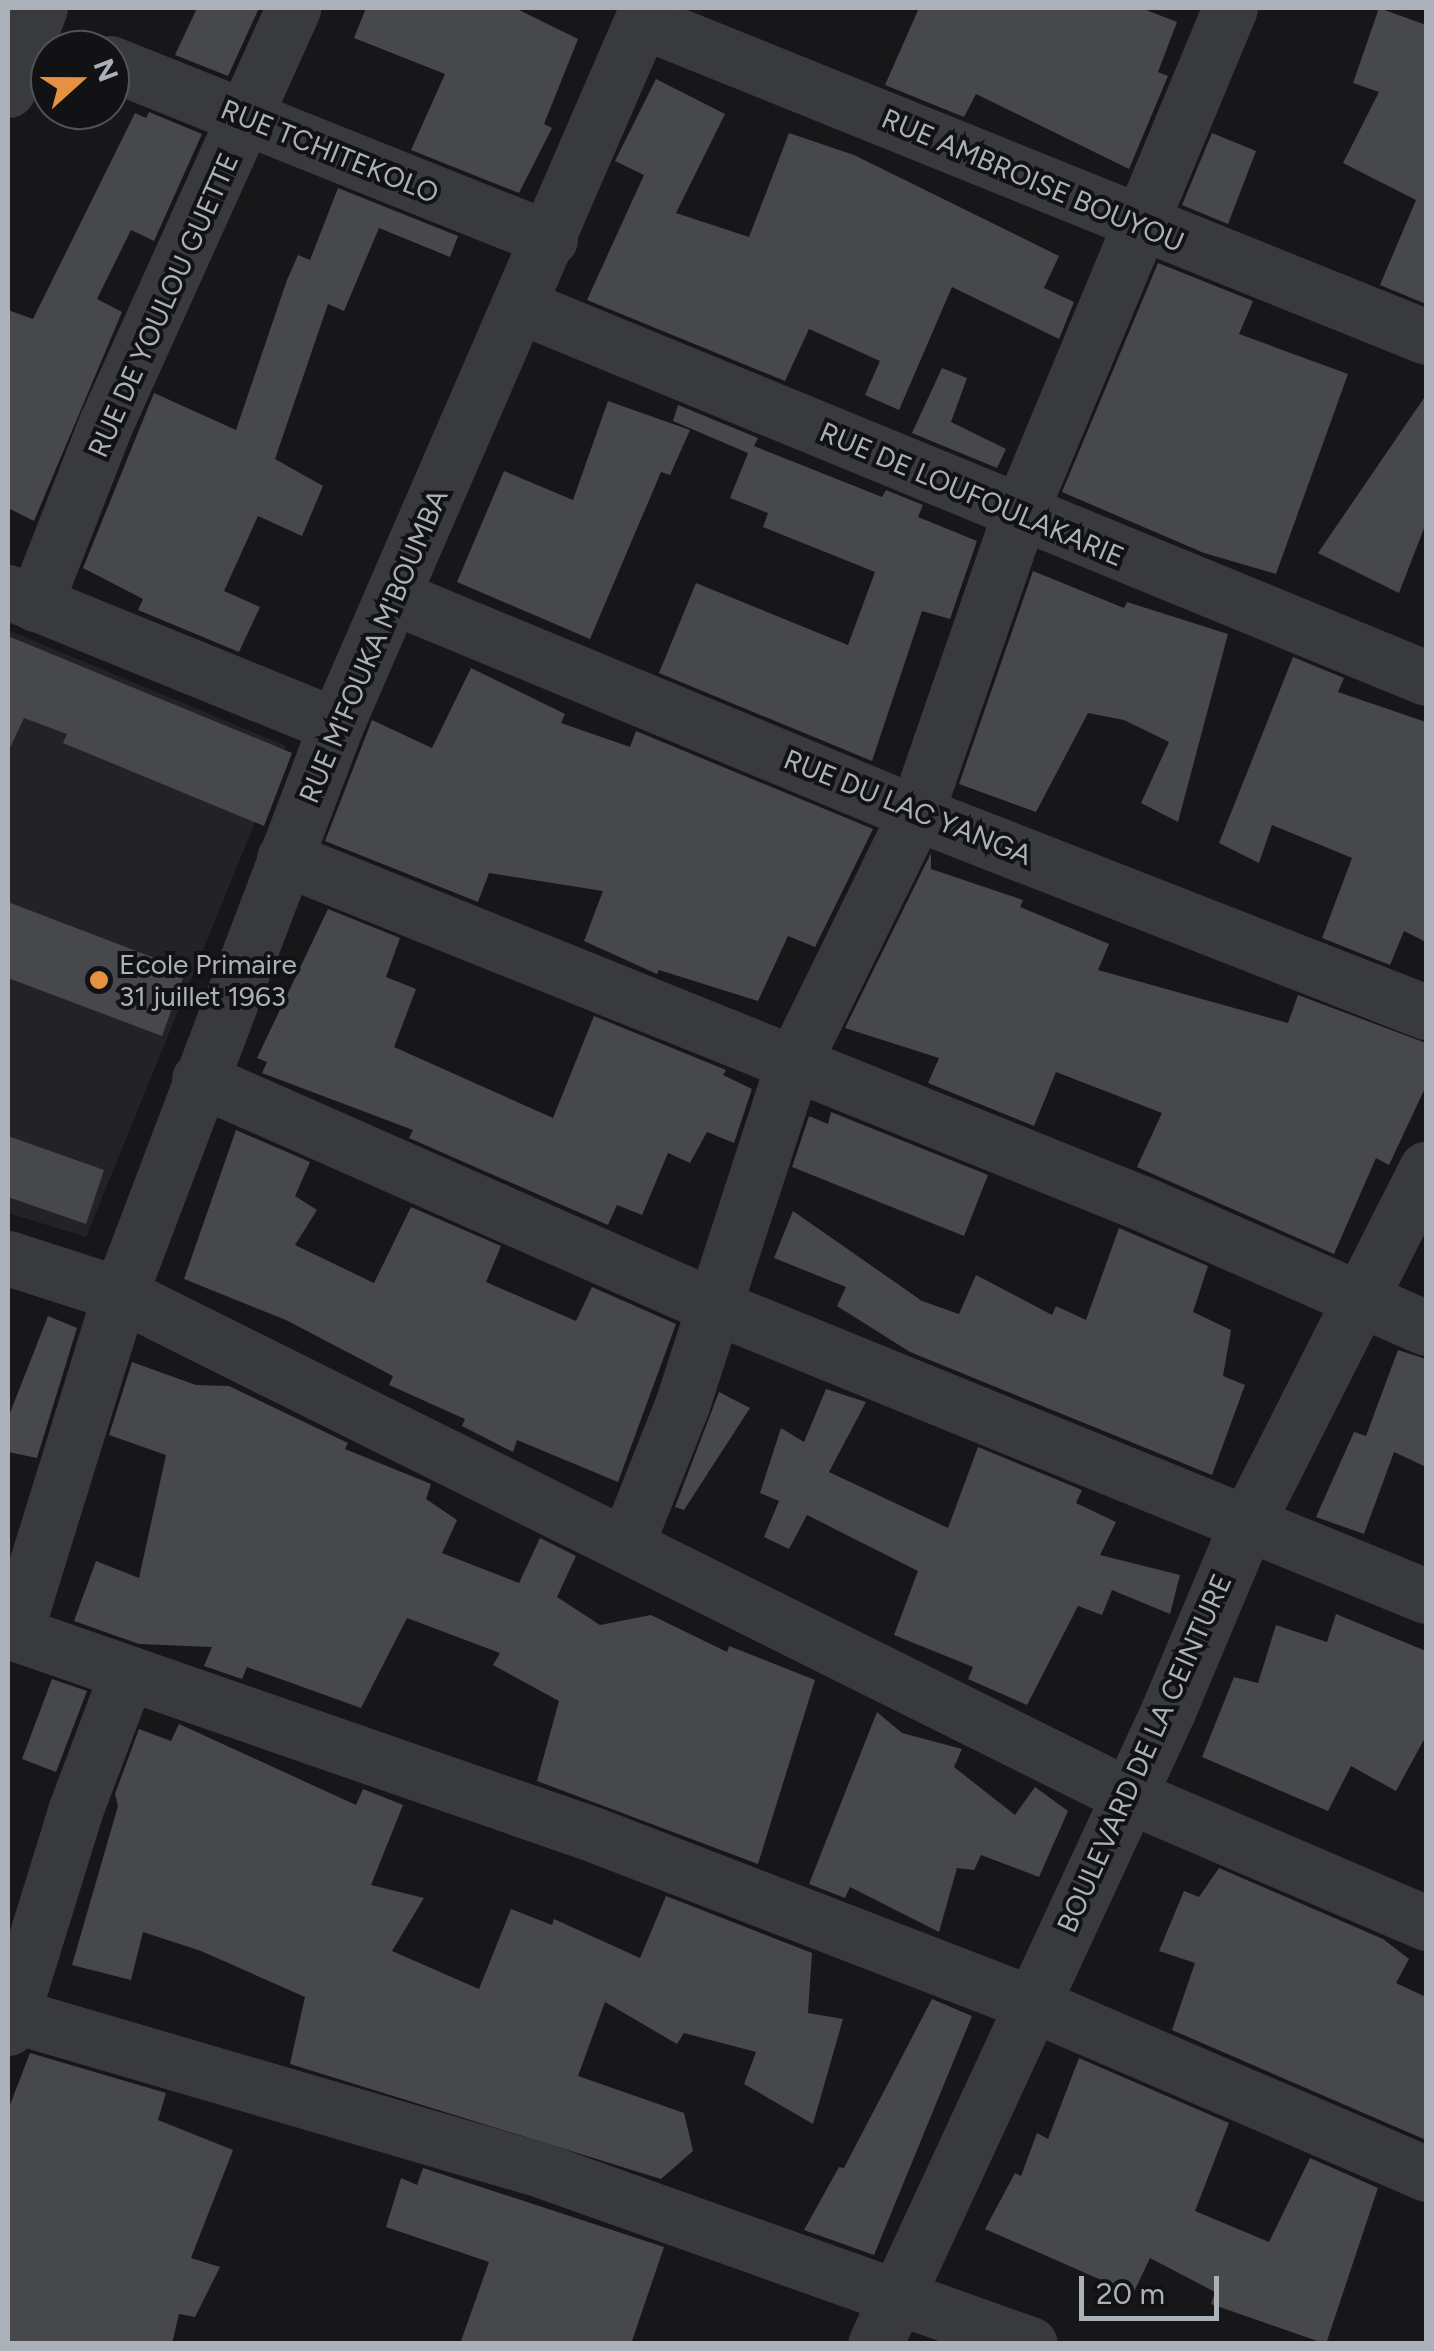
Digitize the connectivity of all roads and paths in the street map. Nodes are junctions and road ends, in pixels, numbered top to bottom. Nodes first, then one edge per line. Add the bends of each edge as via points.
1 (294, 8) edge
2 (1230, 8) edge
3 (645, 14) edge
4 (39, 27) edge
5 (130, 71) edge
6 (8, 90) edge
7 (248, 118) junction
8 (1140, 226) junction
9 (550, 239) junction
10 (520, 306) junction
11 (1426, 337) edge
12 (1018, 515) junction
13 (392, 596) junction
14 (21, 598) edge
15 (1426, 678) edge
16 (336, 725) junction
17 (916, 814) junction
18 (284, 858) junction
19 (1426, 1012) edge
20 (793, 1064) junction
21 (199, 1079) junction
22 (1426, 1169) edge
23 (8, 1258) edge
24 (120, 1294) junction
25 (1358, 1299) junction
26 (710, 1305) junction
27 (1426, 1328) edge
28 (1246, 1522) junction
29 (628, 1543) junction
30 (1426, 1596) edge
31 (11, 1632) edge
32 (126, 1676) junction
33 (1125, 1794) junction
34 (29, 1897) edge
35 (1426, 1923) edge
36 (1032, 2004) junction
37 (10, 2021) edge
38 (1426, 2174) edge
39 (899, 2294) junction
40 (875, 2344) edge
41 (1030, 2344) edge

1 - 7 street, RUE DE YOULOU GUETTE
2 - 8 street
3 - 8 street, RUE AMBROISE BOUYOU
3 - 9 street, RUE M'FOUKA M'BOUMBA
4 - 6 street
5 - 7 street, RUE TCHITEKOLO
7 - 9 street, RUE TCHITEKOLO
7 - 14 street, RUE DE YOULOU GUETTE
8 - 11 street, RUE AMBROISE BOUYOU
8 - 12 street
9 - 10 street, RUE M'FOUKA M'BOUMBA
10 - 12 street, RUE DE LOUFOULAKARIE
10 - 13 street, RUE M'FOUKA M'BOUMBA
12 - 15 street, RUE DE LOUFOULAKARIE
12 - 17 street
13 - 16 street, RUE M'FOUKA M'BOUMBA
13 - 17 street, RUE DU LAC YANGA
14 - 16 street
16 - 18 street, RUE M'FOUKA M'BOUMBA
17 - 19 street, RUE DU LAC YANGA
17 - 20 street
18 - 20 street
18 - 21 street, RUE M'FOUKA M'BOUMBA
20 - 25 street via 1139,1202
20 - 26 street
21 - 24 street, RUE M'FOUKA M'BOUMBA
21 - 26 street
22 - 25 street, BOULEVARD DE LA CEINTURE
23 - 24 street
24 - 29 street
24 - 31 street, RUE M'FOUKA M'BOUMBA
25 - 27 street
25 - 28 street, BOULEVARD DE LA CEINTURE
26 - 28 street
26 - 29 street via 682,1405
28 - 30 street
28 - 33 street, BOULEVARD DE LA CEINTURE via 1168,1711
29 - 33 street
31 - 32 street
32 - 34 street
32 - 36 street via 595,1836
33 - 35 street
33 - 36 street, BOULEVARD DE LA CEINTURE
34 - 37 street
36 - 38 street
36 - 39 street, BOULEVARD DE LA CEINTURE
37 - 39 street via 541,2170
39 - 40 street, BOULEVARD DE LA CEINTURE
39 - 41 street

